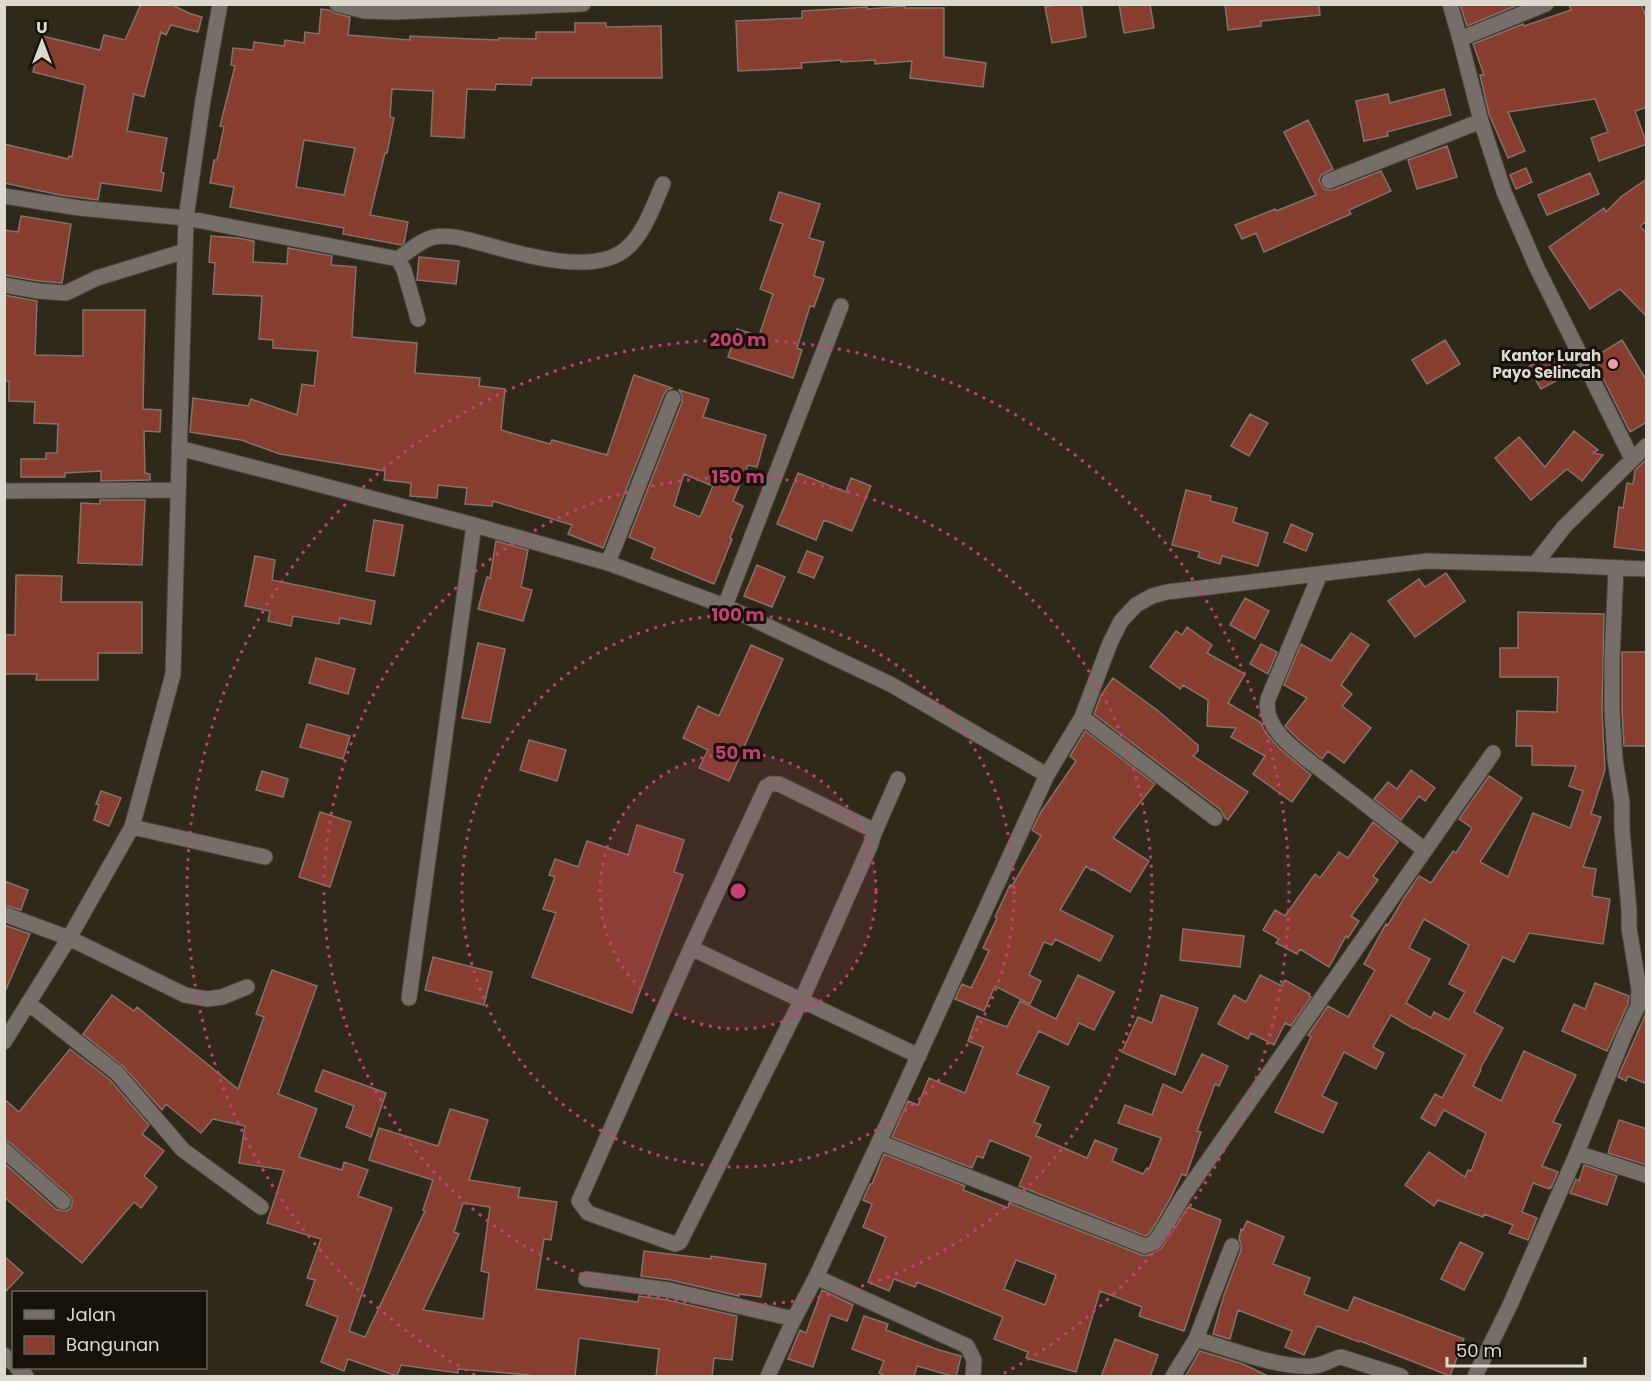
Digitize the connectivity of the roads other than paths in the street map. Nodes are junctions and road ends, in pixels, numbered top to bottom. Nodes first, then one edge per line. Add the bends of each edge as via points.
1 (220, 4) edge
2 (337, 4) edge
3 (583, 4) edge
4 (1450, 4) edge
5 (1546, 4) edge
6 (1460, 39) junction
7 (1481, 122) junction
8 (1329, 181) dead end
9 (663, 184) dead end
10 (4, 196) edge
11 (186, 218) junction
12 (185, 251) junction
13 (398, 259) junction
14 (4, 285) edge
15 (842, 306) dead end
16 (418, 319) dead end
17 (673, 398) dead end
18 (1647, 446) edge
19 (179, 448) junction
20 (1632, 459) junction
21 (178, 490) junction
22 (5, 491) edge
23 (4, 498) edge
24 (474, 525) junction
25 (608, 563) junction
26 (1535, 564) junction
27 (1616, 569) junction
28 (1647, 569) edge
29 (1320, 574) junction
30 (725, 606) junction
31 (1082, 717) junction
32 (1493, 753) dead end
33 (1047, 775) junction
34 (898, 779) dead end
35 (1215, 818) dead end
36 (132, 827) junction
37 (875, 831) junction
38 (1425, 850) junction
39 (265, 857) dead end
40 (4, 914) edge
41 (69, 938) junction
42 (691, 948) junction
43 (247, 987) dead end
44 (409, 998) dead end
45 (802, 999) junction
46 (28, 1003) junction
47 (4, 1042) edge
48 (919, 1056) junction
49 (879, 1142) junction
50 (4, 1150) edge
51 (1577, 1153) junction
52 (1647, 1175) edge
53 (63, 1202) dead end
54 (261, 1207) dead end
55 (1232, 1246) dead end
56 (816, 1277) junction
57 (586, 1279) dead end
58 (794, 1319) junction
59 (1196, 1339) junction
60 (768, 1377) edge
61 (973, 1377) edge
62 (1173, 1377) edge
63 (1401, 1377) edge
64 (1475, 1377) edge

1 - 11 street
2 - 3 street via 364,11 395,12
4 - 6 street
5 - 6 street
6 - 7 street
7 - 8 street
7 - 20 street via 1504,192 1536,266
9 - 13 street via 642,229 626,249 606,259 540,259 452,236 433,237
10 - 11 street
11 - 12 street
11 - 13 street
12 - 14 street via 98,278 66,293
12 - 19 street
13 - 16 street
15 - 30 street
17 - 25 street
18 - 20 street
19 - 21 street
19 - 24 street
20 - 26 street via 1564,527
21 - 22 street
21 - 36 street via 173,674
22 - 23 street
24 - 25 street
24 - 44 street
25 - 30 street
26 - 27 street
26 - 29 street via 1427,561
27 - 28 street
27 - 51 street via 1612,711 1638,1006
29 - 31 street via 1167,592 1136,605 1121,621 1110,643
29 - 38 street via 1268,699 1268,714 1281,737
30 - 33 street via 890,684
31 - 33 street
31 - 35 street
32 - 38 street
33 - 48 street
34 - 37 street
36 - 39 street
36 - 41 street
37 - 42 street via 779,784 766,787
37 - 45 street
38 - 49 street via 1154,1243 1145,1246 1134,1242
40 - 41 street
41 - 43 street via 185,994 207,999
41 - 46 street
42 - 45 street
42 - 45 street via 579,1201 588,1214 670,1243 680,1242
45 - 48 street
46 - 47 street
46 - 54 street via 117,1073 183,1150
48 - 49 street
49 - 56 street
50 - 53 street
51 - 52 street
51 - 64 street
55 - 59 street
56 - 58 street
56 - 61 street via 967,1346 974,1360
57 - 58 street via 669,1290
58 - 60 street
59 - 62 street
59 - 63 street via 1302,1366 1341,1357

